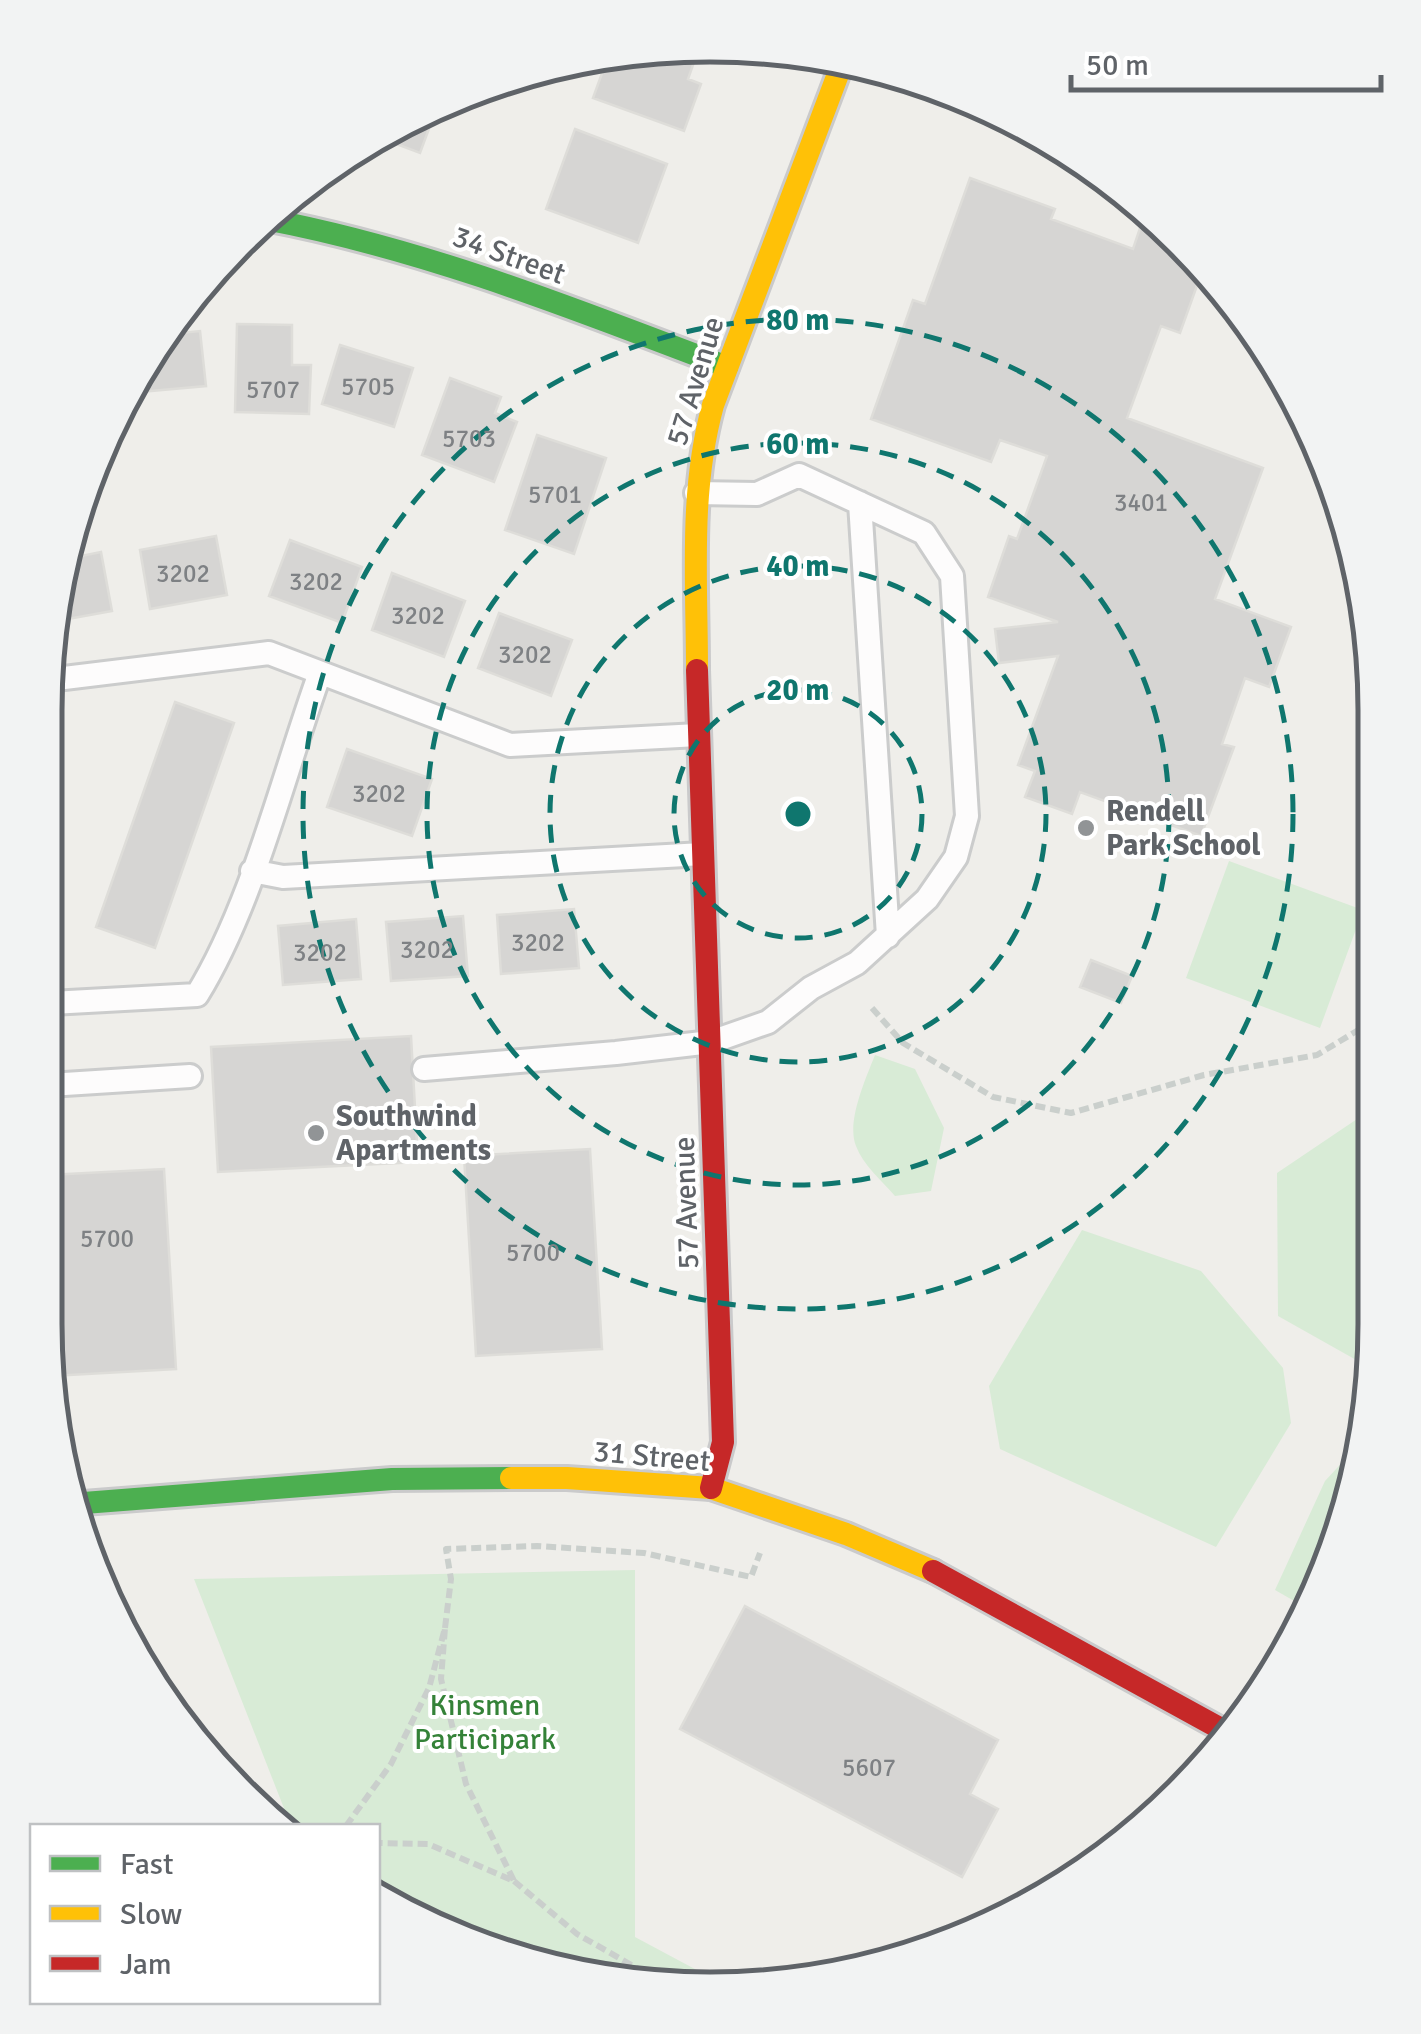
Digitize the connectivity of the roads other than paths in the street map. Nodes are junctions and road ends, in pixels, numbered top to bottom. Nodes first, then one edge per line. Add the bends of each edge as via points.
1 (838, 75) edge
2 (284, 222) edge
3 (727, 367) junction
4 (696, 493) junction
5 (860, 503) junction
6 (320, 673) junction
7 (64, 678) edge
8 (698, 736) junction
9 (704, 854) junction
10 (252, 871) junction
11 (888, 936) junction
12 (62, 1001) edge
13 (711, 1042) junction
14 (424, 1068) dead end
15 (190, 1076) dead end
16 (62, 1084) edge
17 (711, 1488) junction
18 (88, 1502) edge
19 (1217, 1728) edge

1 - 3 street, 57 Avenue
2 - 3 street, 34 Street via 333,229 462,269
3 - 4 street, 57 Avenue via 702,445
4 - 5 lane via 757,494 799,475
4 - 8 street, 57 Avenue
5 - 11 lane
5 - 11 lane via 924,533 952,576 968,816 956,857 927,899
6 - 7 lane via 270,653
6 - 8 lane via 510,744
6 - 10 lane
8 - 9 street, 57 Avenue
9 - 10 lane via 283,876
9 - 13 street, 57 Avenue
10 - 12 lane via 196,995
11 - 13 lane via 768,1022
13 - 14 lane
13 - 17 street, 57 Avenue via 723,1442
15 - 16 lane
17 - 18 street, 31 Street via 567,1478 392,1479
17 - 19 street, 31 Street via 920,1564

